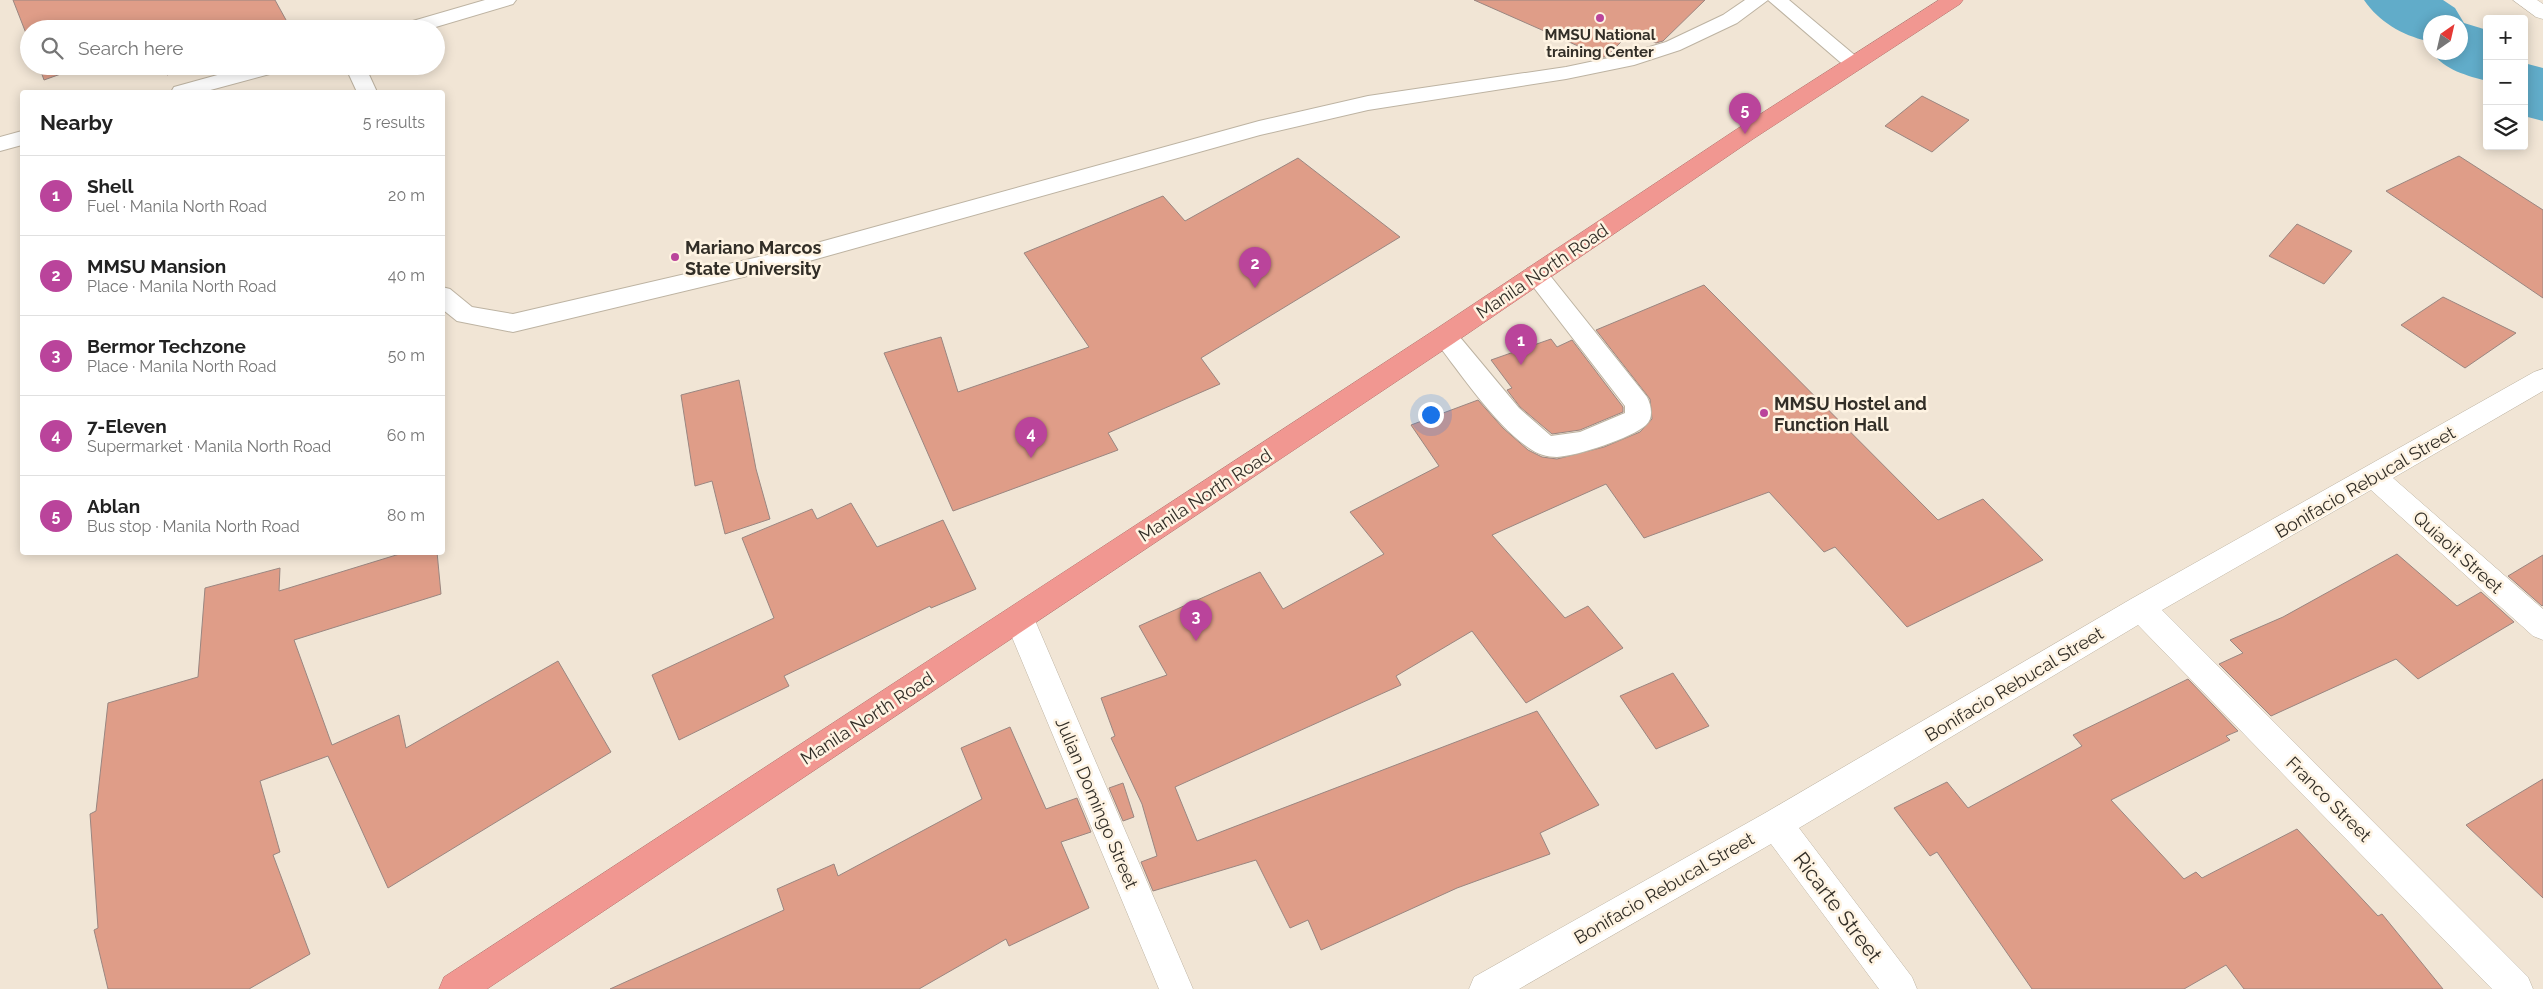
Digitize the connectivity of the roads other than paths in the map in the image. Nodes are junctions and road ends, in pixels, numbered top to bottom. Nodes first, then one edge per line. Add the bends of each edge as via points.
1 (506, 0) edge
2 (1758, 0) edge
3 (1777, 0) edge
4 (1953, 0) edge
5 (2523, 0) edge
6 (2543, 13) edge
7 (437, 20) edge
8 (1854, 63) junction
9 (242, 75) edge
10 (359, 75) edge
11 (188, 90) edge
12 (366, 90) edge
13 (20, 139) edge
14 (0, 144) edge
15 (1536, 274) junction
16 (445, 298) edge
17 (1445, 336) junction
18 (2543, 379) edge
19 (2374, 477) junction
20 (2142, 608) junction
21 (1019, 618) junction
22 (2543, 627) edge
23 (1776, 824) junction
24 (456, 989) edge
25 (1176, 989) edge
26 (1486, 989) edge
27 (1900, 989) edge
28 (2516, 989) edge

1 - 7 lane
2 - 16 lane via 1730,19 1681,42 1627,61 1368,103 1268,126 802,255 513,323 465,315
3 - 8 lane
4 - 8 highway, Manila North Road
5 - 6 street
8 - 15 highway, Manila North Road
9 - 11 lane
10 - 12 lane
13 - 14 lane
15 - 17 highway, Manila North Road
15 - 17 lane via 1638,404 1638,418 1624,427 1568,445 1546,446 1527,433
17 - 21 highway, Manila North Road
18 - 19 street, Bonifacio Rebucal Street
19 - 20 street, Bonifacio Rebucal Street
19 - 22 street, Quiaoit Street
20 - 23 street, Bonifacio Rebucal Street
20 - 28 street, Franco Street
21 - 24 highway, Manila North Road
21 - 25 street, Julian Domingo Street
23 - 26 street, Bonifacio Rebucal Street
23 - 27 street, Ricarte Street

